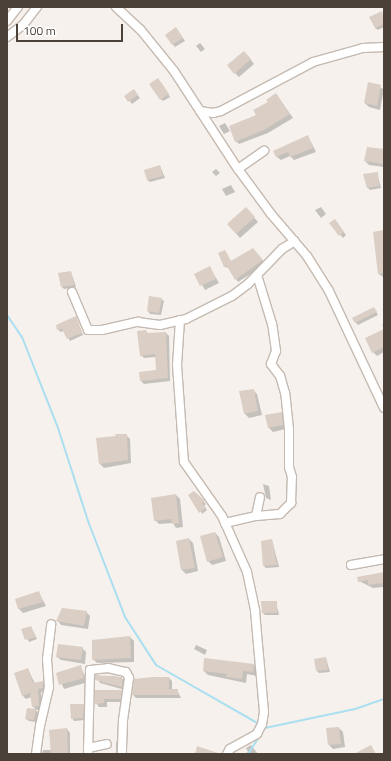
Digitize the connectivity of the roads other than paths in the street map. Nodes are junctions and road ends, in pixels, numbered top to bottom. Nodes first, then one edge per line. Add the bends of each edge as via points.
1 (18, 7) edge
2 (37, 7) edge
3 (116, 7) edge
4 (7, 21) edge
5 (7, 37) edge
6 (384, 47) edge
7 (200, 111) junction
8 (264, 150) dead end
9 (238, 169) junction
10 (294, 241) junction
11 (256, 275) junction
12 (72, 292) dead end
13 (180, 320) junction
14 (384, 408) edge
15 (260, 497) dead end
16 (256, 516) junction
17 (225, 523) junction
18 (384, 559) edge
19 (351, 565) dead end
20 (51, 624) dead end
21 (107, 744) dead end
22 (88, 751) edge
23 (36, 754) edge
24 (122, 754) edge
25 (226, 754) edge

1 - 4 street
2 - 5 street via 23,25
3 - 7 street via 140,29 170,66
6 - 7 street via 363,48 313,62 221,111 213,114
7 - 9 street
8 - 9 street
9 - 10 street
10 - 11 street via 282,249
10 - 14 street via 307,256 329,291
11 - 13 street via 232,296
11 - 16 street via 272,324 276,351 271,364 280,376 285,393 289,429 289,467 292,477 291,503 280,514
12 - 13 street via 88,330 102,330 138,322 160,325
13 - 17 street via 177,365 184,462 212,499
15 - 16 street
16 - 17 street
17 - 25 street via 247,572 264,712 262,724 256,734
18 - 19 street
20 - 23 street via 47,659 49,687
21 - 22 street
22 - 24 street via 90,670 120,669 126,672 129,678 123,720

